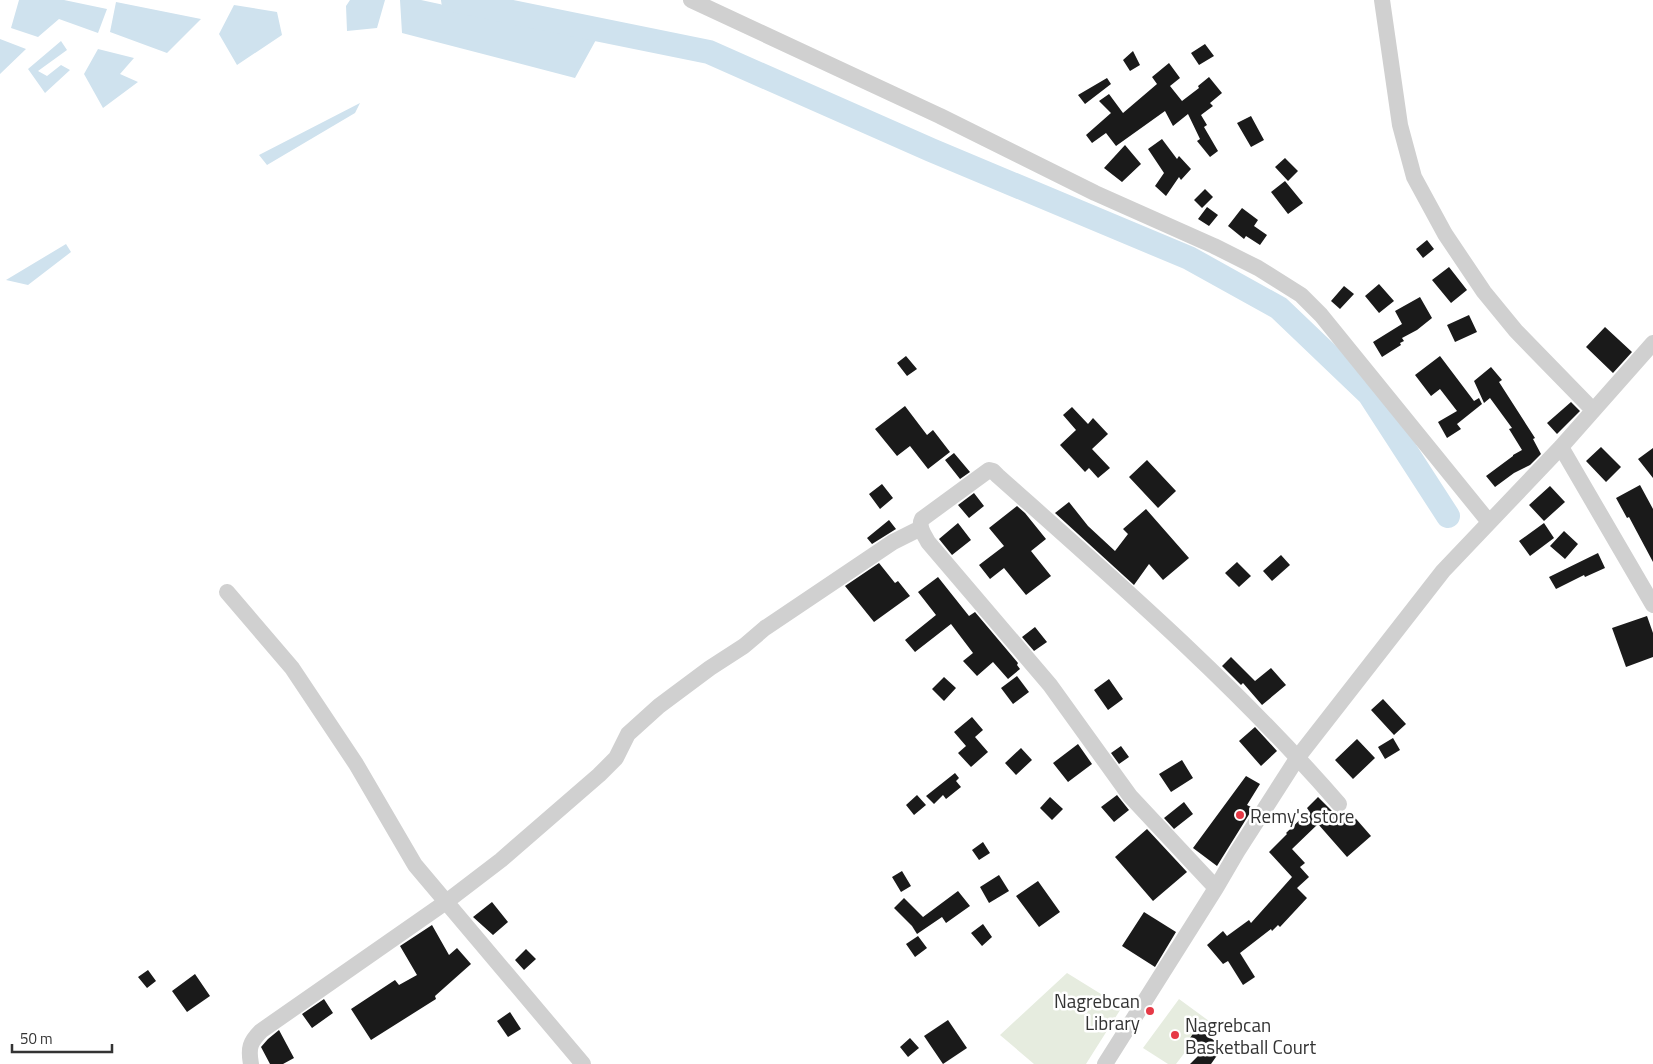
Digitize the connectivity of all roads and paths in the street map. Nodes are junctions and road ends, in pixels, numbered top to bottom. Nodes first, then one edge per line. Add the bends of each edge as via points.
1 (691, 0) edge
2 (1382, 0) edge
3 (1653, 343) edge
4 (1593, 410) junction
5 (1561, 447) junction
6 (1489, 522) junction
7 (920, 528) junction
8 (227, 592) dead end
9 (1653, 606) edge
10 (1298, 757) junction
11 (1339, 804) dead end
12 (1216, 888) junction
13 (446, 902) junction
14 (251, 1064) edge
15 (583, 1064) edge
16 (1105, 1064) edge

1 - 6 street via 940,116 1095,193 1214,246 1301,295 1321,315
2 - 4 street via 1400,125 1414,177 1445,234 1484,292 1516,331
3 - 4 street
4 - 5 street
5 - 6 street
5 - 9 street
6 - 10 street via 1443,571
7 - 10 street via 922,519 989,470 993,471 1192,652
7 - 12 street via 928,542 1050,685 1130,796
7 - 13 street via 893,542 765,628 659,706 628,734 616,758 600,775 501,860
8 - 13 street via 292,668 356,764 415,865
10 - 11 street
10 - 12 street
12 - 16 street
13 - 14 street via 261,1031 251,1042
13 - 15 street

